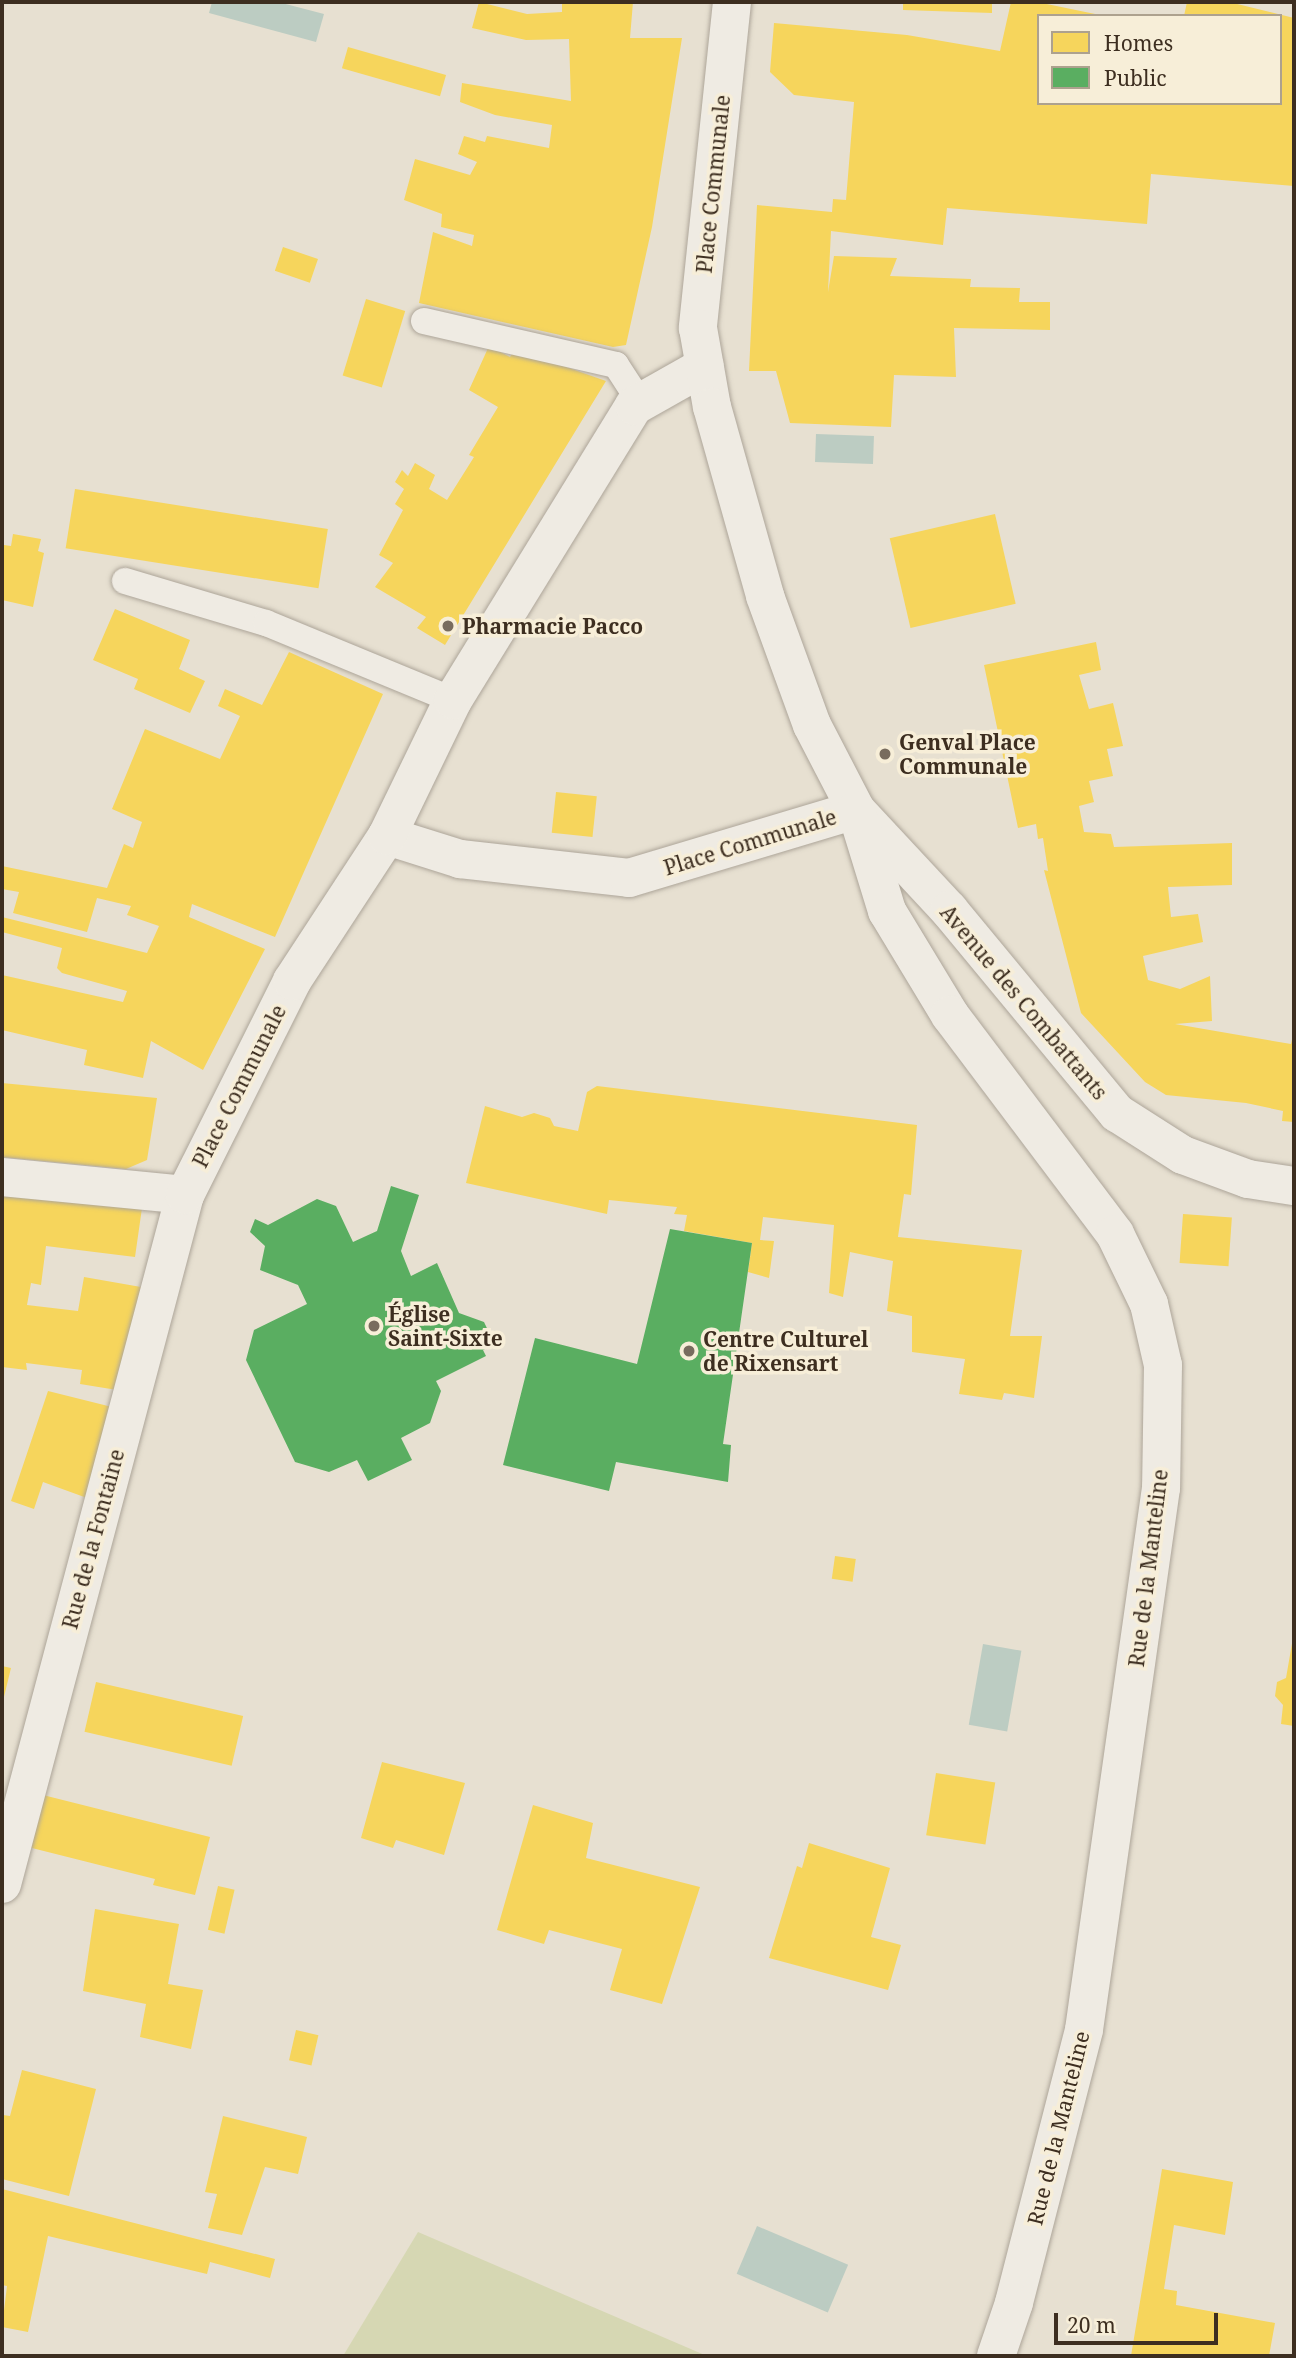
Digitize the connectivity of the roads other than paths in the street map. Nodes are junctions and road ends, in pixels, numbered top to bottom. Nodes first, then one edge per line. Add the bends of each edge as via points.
1 (732, 2) edge
2 (424, 321) dead end
3 (705, 366) junction
4 (640, 402) junction
5 (125, 581) dead end
6 (453, 700) junction
7 (856, 810) junction
8 (387, 836) junction
9 (2, 1177) edge
10 (1294, 1186) edge
11 (185, 1195) junction
12 (2, 1884) edge
13 (996, 2356) edge

1 - 3 street, Place Communale via 698,328
2 - 4 lane via 616,365
3 - 4 street, Place Communale
3 - 7 street, Place Communale via 712,407 765,596 812,726
4 - 6 street, Place Communale
5 - 6 lane via 266,623
6 - 8 street, Place Communale
7 - 8 street, Place Communale via 629,878 460,859
7 - 10 street, Avenue des Combattants via 949,910 1117,1113 1183,1155 1248,1179
7 - 13 street, Rue de la Manteline via 887,911 950,1014 1115,1234 1149,1304 1163,1366 1161,1488 1084,2029 1014,2303
8 - 11 street, Place Communale via 292,981
9 - 11 street
11 - 12 street, Rue de la Fontaine

